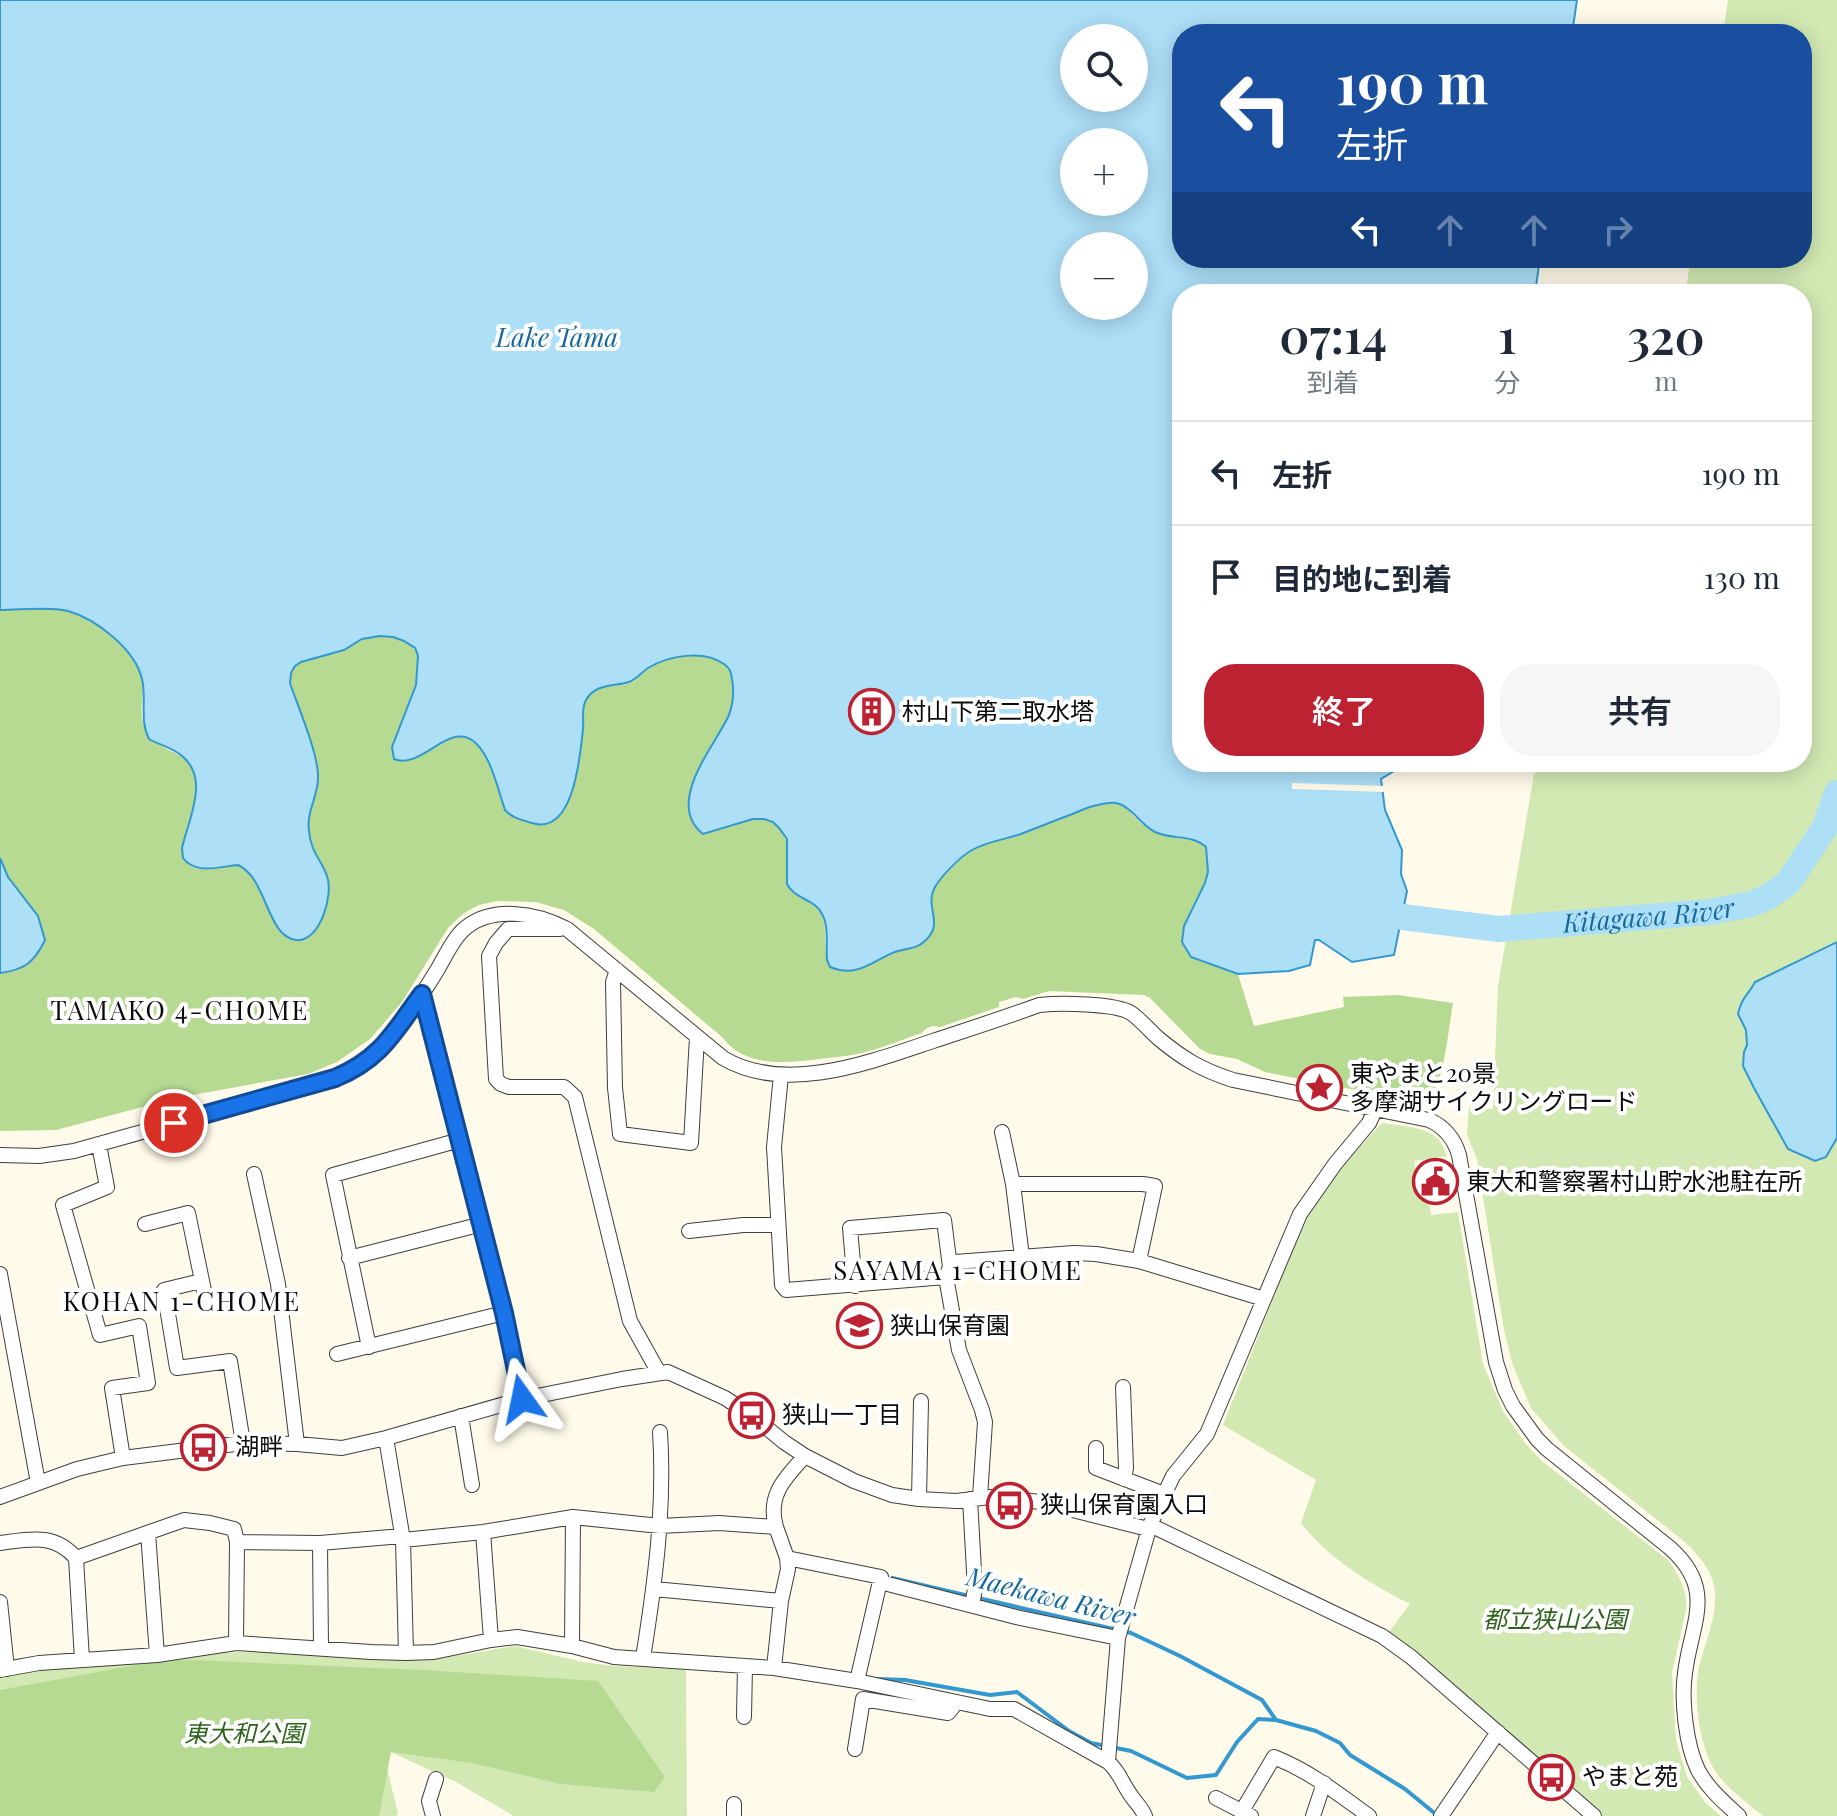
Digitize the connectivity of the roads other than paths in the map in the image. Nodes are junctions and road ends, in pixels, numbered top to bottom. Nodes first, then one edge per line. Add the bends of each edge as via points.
1 (567, 929) junction
2 (617, 970) junction
3 (422, 994) junction
4 (697, 1037) junction
5 (781, 1075) junction
6 (1376, 1108) junction
7 (1002, 1132) dead end
8 (460, 1140) junction
9 (99, 1145) junction
10 (0, 1155) edge
11 (254, 1174) dead end
12 (1013, 1184) junction
13 (145, 1224) dead end
14 (482, 1224) junction
15 (778, 1225) junction
16 (689, 1231) dead end
17 (1022, 1257) junction
18 (349, 1258) junction
19 (1139, 1261) junction
20 (948, 1272) junction
21 (0, 1277) edge
22 (201, 1281) junction
23 (855, 1286) junction
24 (1264, 1299) junction
25 (207, 1305) dead end
26 (504, 1313) junction
27 (369, 1347) junction
28 (337, 1354) dead end
29 (659, 1373) junction
30 (1123, 1387) dead end
31 (522, 1399) junction
32 (921, 1401) dead end
33 (461, 1416) junction
34 (660, 1432) dead end
35 (386, 1438) junction
36 (243, 1443) junction
37 (297, 1444) junction
38 (1096, 1448) dead end
39 (805, 1456) junction
40 (123, 1458) junction
41 (1124, 1479) junction
42 (38, 1483) junction
43 (472, 1485) dead end
44 (1164, 1494) junction
45 (0, 1497) edge
46 (975, 1498) junction
47 (919, 1499) junction
48 (573, 1517) junction
49 (660, 1526) junction
50 (776, 1527) junction
51 (1149, 1527) junction
52 (483, 1532) junction
53 (148, 1533) junction
54 (402, 1538) junction
55 (237, 1542) junction
56 (0, 1543) edge
57 (320, 1543) junction
58 (76, 1558) junction
59 (787, 1558) junction
60 (880, 1582) junction
61 (654, 1589) junction
62 (973, 1598) junction
63 (781, 1601) junction
64 (0, 1602) edge
65 (1119, 1633) junction
66 (491, 1640) junction
67 (236, 1643) junction
68 (572, 1646) junction
69 (321, 1648) junction
70 (406, 1653) junction
71 (157, 1655) junction
72 (643, 1658) junction
73 (82, 1660) junction
74 (745, 1666) junction
75 (774, 1668) junction
76 (3, 1669) edge
77 (857, 1681) junction
78 (957, 1702) junction
79 (744, 1717) dead end
80 (1498, 1732) junction
81 (855, 1749) dead end
82 (1109, 1750) junction
83 (436, 1779) dead end
84 (1324, 1783) junction
85 (1216, 1798) dead end
86 (1247, 1814) edge
87 (1443, 1814) edge
88 (433, 1816) edge
89 (1145, 1816) edge
90 (1313, 1816) edge
91 (1369, 1816) edge
92 (1594, 1816) edge
93 (1739, 1816) edge

1 - 2 street
1 - 3 street via 528,915 481,919 459,935
1 - 29 street via 508,929 489,956 496,1079 509,1087 564,1087 575,1097 630,1321
2 - 4 street
2 - 4 street via 614,1058 620,1134 691,1143
3 - 8 street
3 - 9 street via 379,1051 347,1073
4 - 5 street via 734,1065
5 - 6 street via 848,1068 1039,1005 1095,1006 1129,1012 1177,1054 1210,1073
5 - 15 street via 774,1147
6 - 24 street via 1300,1214
6 - 93 street via 1434,1122 1456,1146 1496,1362 1524,1422 1561,1462 1679,1556 1691,1573 1698,1617 1684,1680 1689,1743 1699,1773
7 - 12 street
8 - 14 street
8 - 18 street via 333,1175
9 - 10 street via 57,1154
9 - 40 street via 107,1187 63,1205 100,1335 139,1326 148,1383 112,1388
11 - 37 street via 278,1284
12 - 17 street
12 - 19 street via 1155,1186
13 - 22 street via 188,1213
14 - 18 street
14 - 26 street
15 - 16 street
15 - 23 street via 786,1290
17 - 19 street via 1074,1253
17 - 20 street via 955,1262
18 - 27 street
19 - 24 street
20 - 23 street
20 - 23 street via 944,1220 850,1228
20 - 46 street via 959,1350 985,1422
21 - 42 street
22 - 25 street
22 - 36 street via 164,1290 177,1368 230,1361
24 - 44 street via 1207,1434
26 - 27 street
26 - 31 street
27 - 28 street
29 - 31 street
29 - 39 street via 676,1374 725,1398
30 - 41 street
31 - 33 street
32 - 47 street
33 - 35 street
33 - 43 street
34 - 49 street
35 - 37 street via 332,1449
35 - 54 street
36 - 37 street
36 - 40 street
38 - 41 street via 1096,1468
39 - 47 street via 854,1481
39 - 50 street via 778,1488 772,1514
40 - 42 street
41 - 44 street
42 - 45 street
44 - 51 street
46 - 47 street
46 - 51 street via 1041,1502
46 - 62 street
48 - 49 street
48 - 52 street
48 - 68 street
49 - 50 street
49 - 61 street
50 - 59 street
51 - 65 street
51 - 80 street via 1382,1636
52 - 54 street
52 - 66 street
53 - 55 street via 184,1520 234,1529
53 - 58 street
53 - 71 street
54 - 57 street
54 - 70 street
55 - 57 street
55 - 67 street
56 - 58 street via 52,1540
57 - 69 street
58 - 73 street
59 - 60 street via 881,1577
59 - 63 street
60 - 62 street
60 - 77 street
61 - 63 street
61 - 72 street
62 - 65 street via 1016,1617
63 - 75 street
64 - 76 street
65 - 82 street
66 - 68 street via 517,1637
66 - 70 street
67 - 69 street
67 - 71 street
68 - 72 street
69 - 70 street
71 - 73 street
72 - 74 street
73 - 76 street
74 - 75 street
74 - 79 street
75 - 77 street
77 - 78 street
78 - 81 street via 948,1713 863,1699
78 - 82 street via 1014,1709
80 - 87 street
80 - 92 street
82 - 89 street
83 - 88 street via 429,1801
84 - 86 street via 1274,1757
84 - 90 street
84 - 91 street
85 - 86 street

